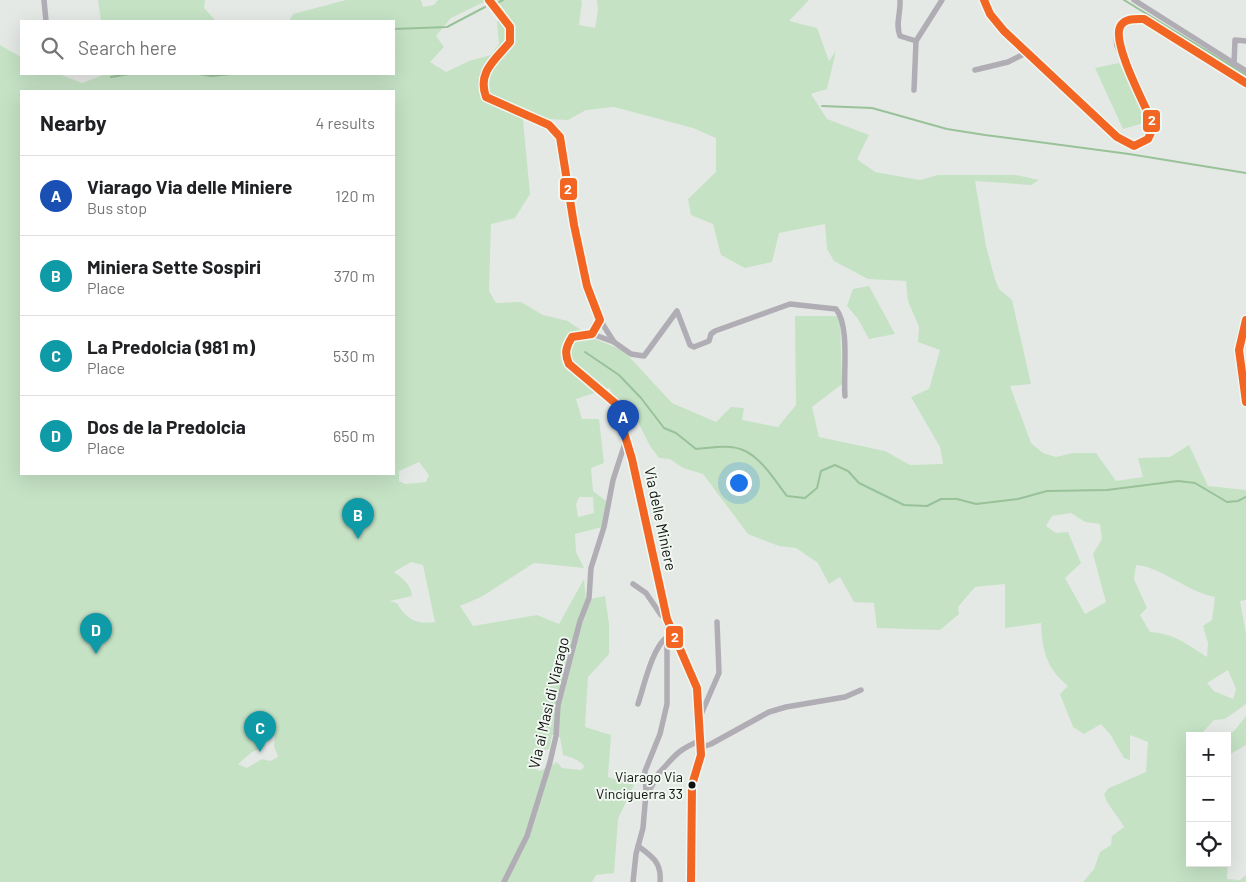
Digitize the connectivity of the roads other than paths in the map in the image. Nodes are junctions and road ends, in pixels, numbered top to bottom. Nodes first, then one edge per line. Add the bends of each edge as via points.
1 (44, 0) edge
2 (489, 0) edge
3 (900, 0) edge
4 (942, 0) edge
5 (984, 0) edge
6 (1134, 0) edge
7 (46, 20) edge
8 (916, 41) junction
9 (1246, 41) edge
10 (1026, 53) junction
11 (1234, 64) junction
12 (975, 70) dead end
13 (1246, 70) edge
14 (1246, 84) edge
15 (914, 90) dead end
16 (600, 320) junction
17 (1246, 320) edge
18 (592, 334) junction
19 (614, 342) junction
20 (845, 396) dead end
21 (1246, 402) edge
22 (626, 438) junction
23 (633, 584) dead end
24 (667, 619) junction
25 (717, 622) dead end
26 (667, 637) junction
27 (861, 690) dead end
28 (638, 704) dead end
29 (698, 721) junction
30 (700, 745) junction
31 (646, 793) junction
32 (638, 846) junction
33 (504, 882) edge
34 (633, 882) edge
35 (660, 882) edge
36 (692, 882) edge

1 - 7 street
2 - 16 street via 510,27 510,42 488,66 481,79 482,90 486,98 549,125 560,136 586,286
3 - 8 street via 901,12 896,27 900,36
4 - 8 street
5 - 10 street via 994,20
6 - 11 street
8 - 15 street
9 - 11 street via 1235,40
10 - 12 street via 1008,62
10 - 14 street via 1117,137 1134,146 1148,140 1154,126 1118,45 1117,35 1124,21 1144,18
11 - 13 street
16 - 18 street
16 - 19 street
17 - 21 street via 1240,343 1240,371
18 - 19 street
18 - 22 street, Via delle Miniere via 572,337 565,347 565,356 569,364 615,403
19 - 20 street via 630,354 644,356 676,311 690,345 694,347 710,341 715,331 790,304 826,306 836,309 841,315
22 - 24 street, Via delle Miniere
22 - 33 street, Via ai Masi di Viarago via 591,568 589,598 558,705 550,762 527,836
23 - 24 street
24 - 26 street
24 - 29 street, Via delle Miniere via 697,688
25 - 29 street via 719,673
26 - 28 street via 646,674
26 - 31 street via 667,704 660,734 645,771
27 - 30 street via 845,697 769,712 711,744
29 - 30 street, Via delle Miniere
30 - 31 street via 682,749 672,757 658,774 653,788
30 - 36 street, Via delle Miniere via 701,755 692,785
31 - 32 street
32 - 34 street
32 - 35 street via 658,863

